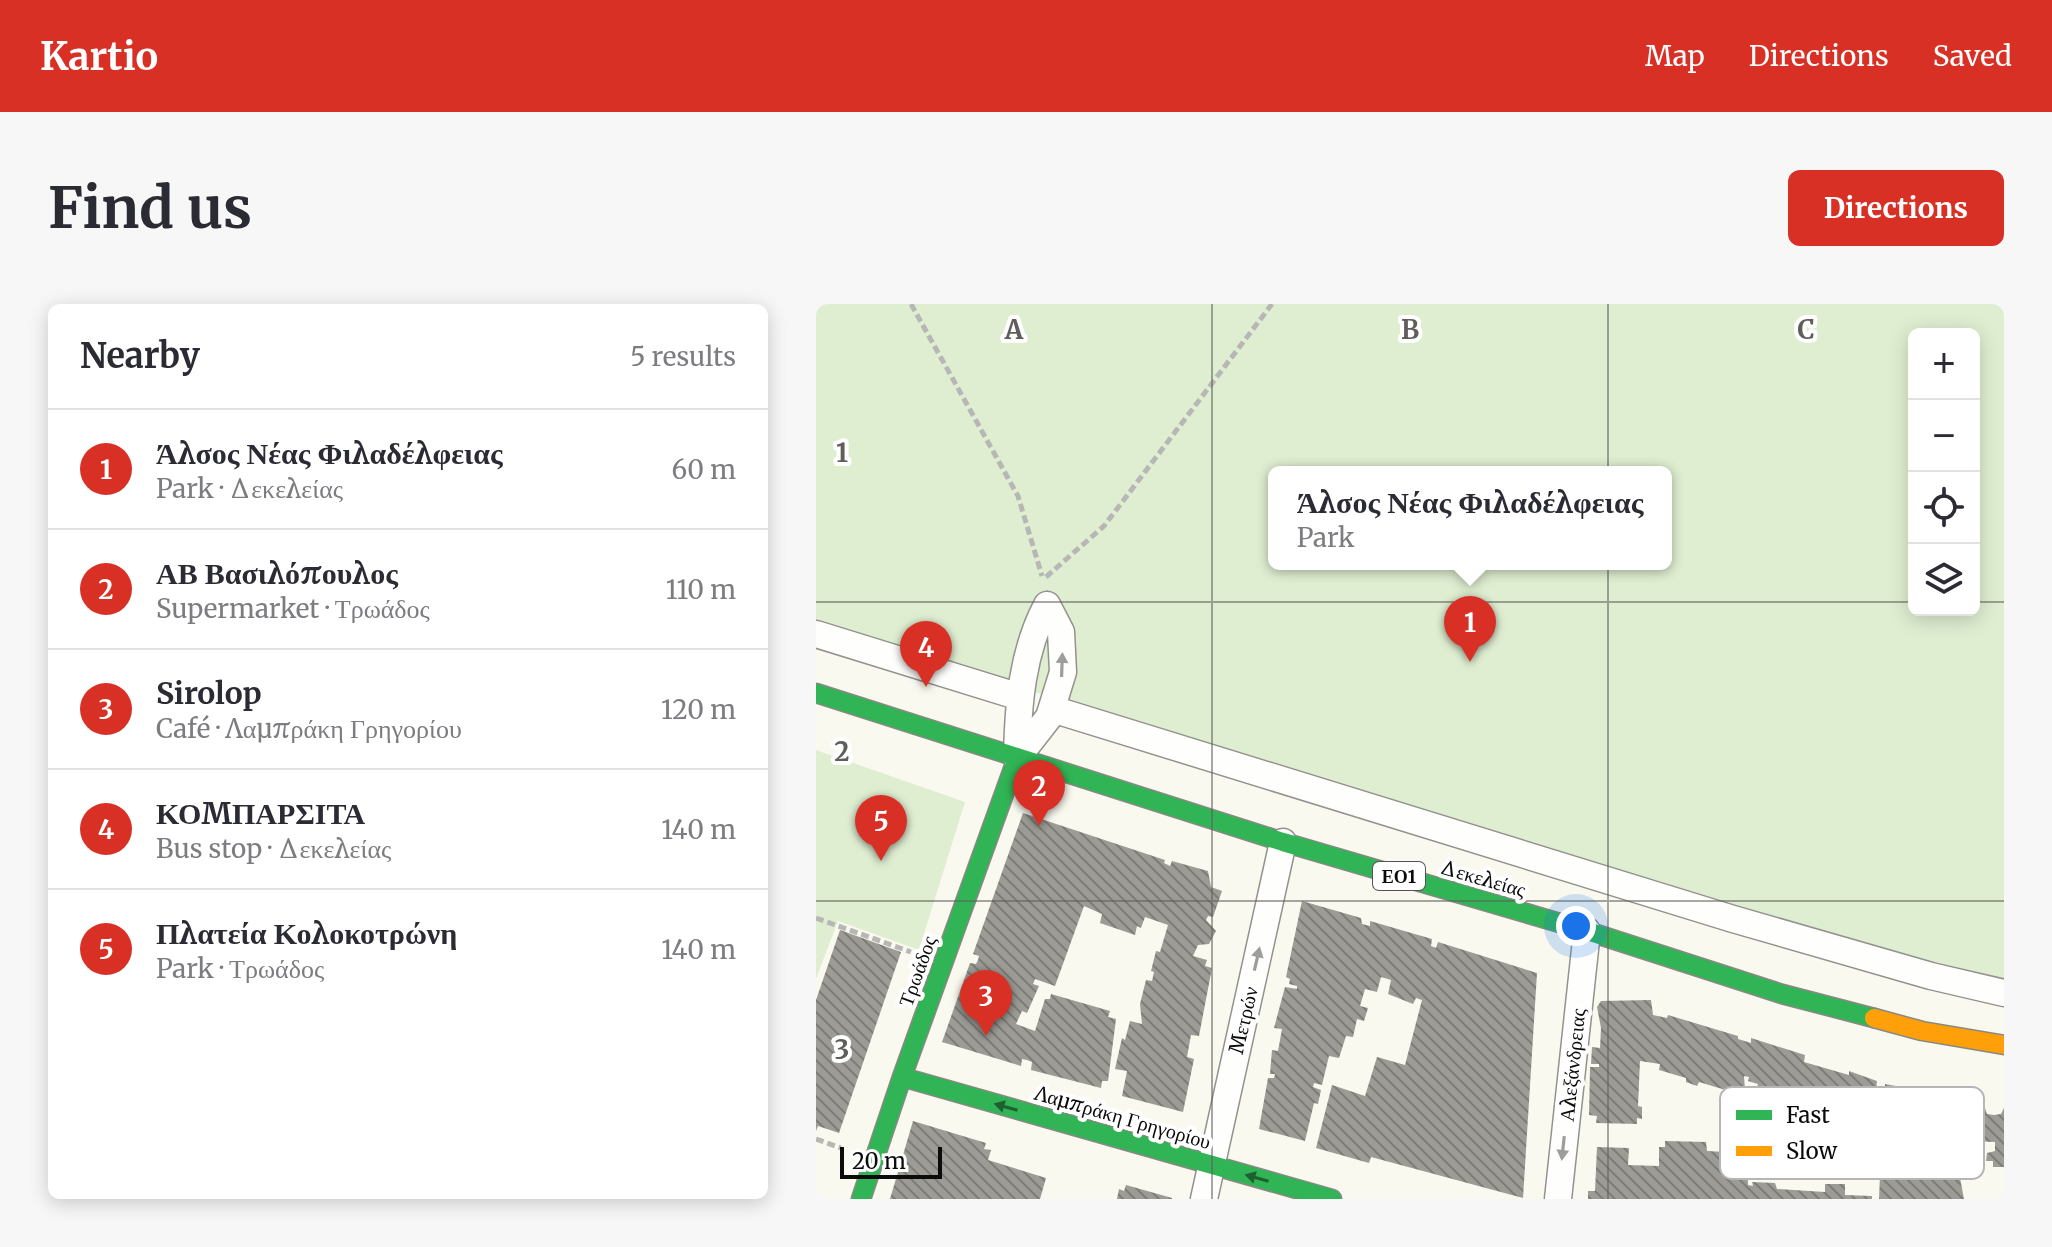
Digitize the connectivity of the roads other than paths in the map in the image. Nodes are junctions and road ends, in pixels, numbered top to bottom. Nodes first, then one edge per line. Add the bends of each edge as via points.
1 (816, 634) edge
2 (816, 693) edge
3 (1020, 697) junction
4 (1052, 709) junction
5 (1017, 758) junction
6 (1283, 842) junction
7 (1587, 931) junction
8 (2004, 993) edge
9 (2004, 1045) edge
10 (902, 1077) junction
11 (1211, 1165) junction
12 (861, 1199) edge
13 (1204, 1199) edge
14 (1332, 1199) edge
15 (1558, 1199) edge

1 - 3 street
2 - 5 main road, Δεκελείας / ΕΟ1
4 -> 3 street via 1063,672 1061,632 1047,605 1035,628
3 - 5 street
4 - 5 street
4 - 8 street via 1703,910
5 - 6 main road, Δεκελείας / ΕΟ1
5 - 10 main road, Τρωάδος
6 - 7 main road, Δεκελείας / ΕΟ1
11 -> 6 street, Μετρών
7 - 9 main road, Δεκελείας / ΕΟ1 via 1782,994 1922,1031
7 -> 15 street, Αλεξάνδρειας
11 -> 10 main road, Λαμπράκη Γρηγορίου
10 - 12 main road, Τρωάδος
11 - 13 street, Μετρών
14 -> 11 main road, Λαμπράκη Γρηγορίου

